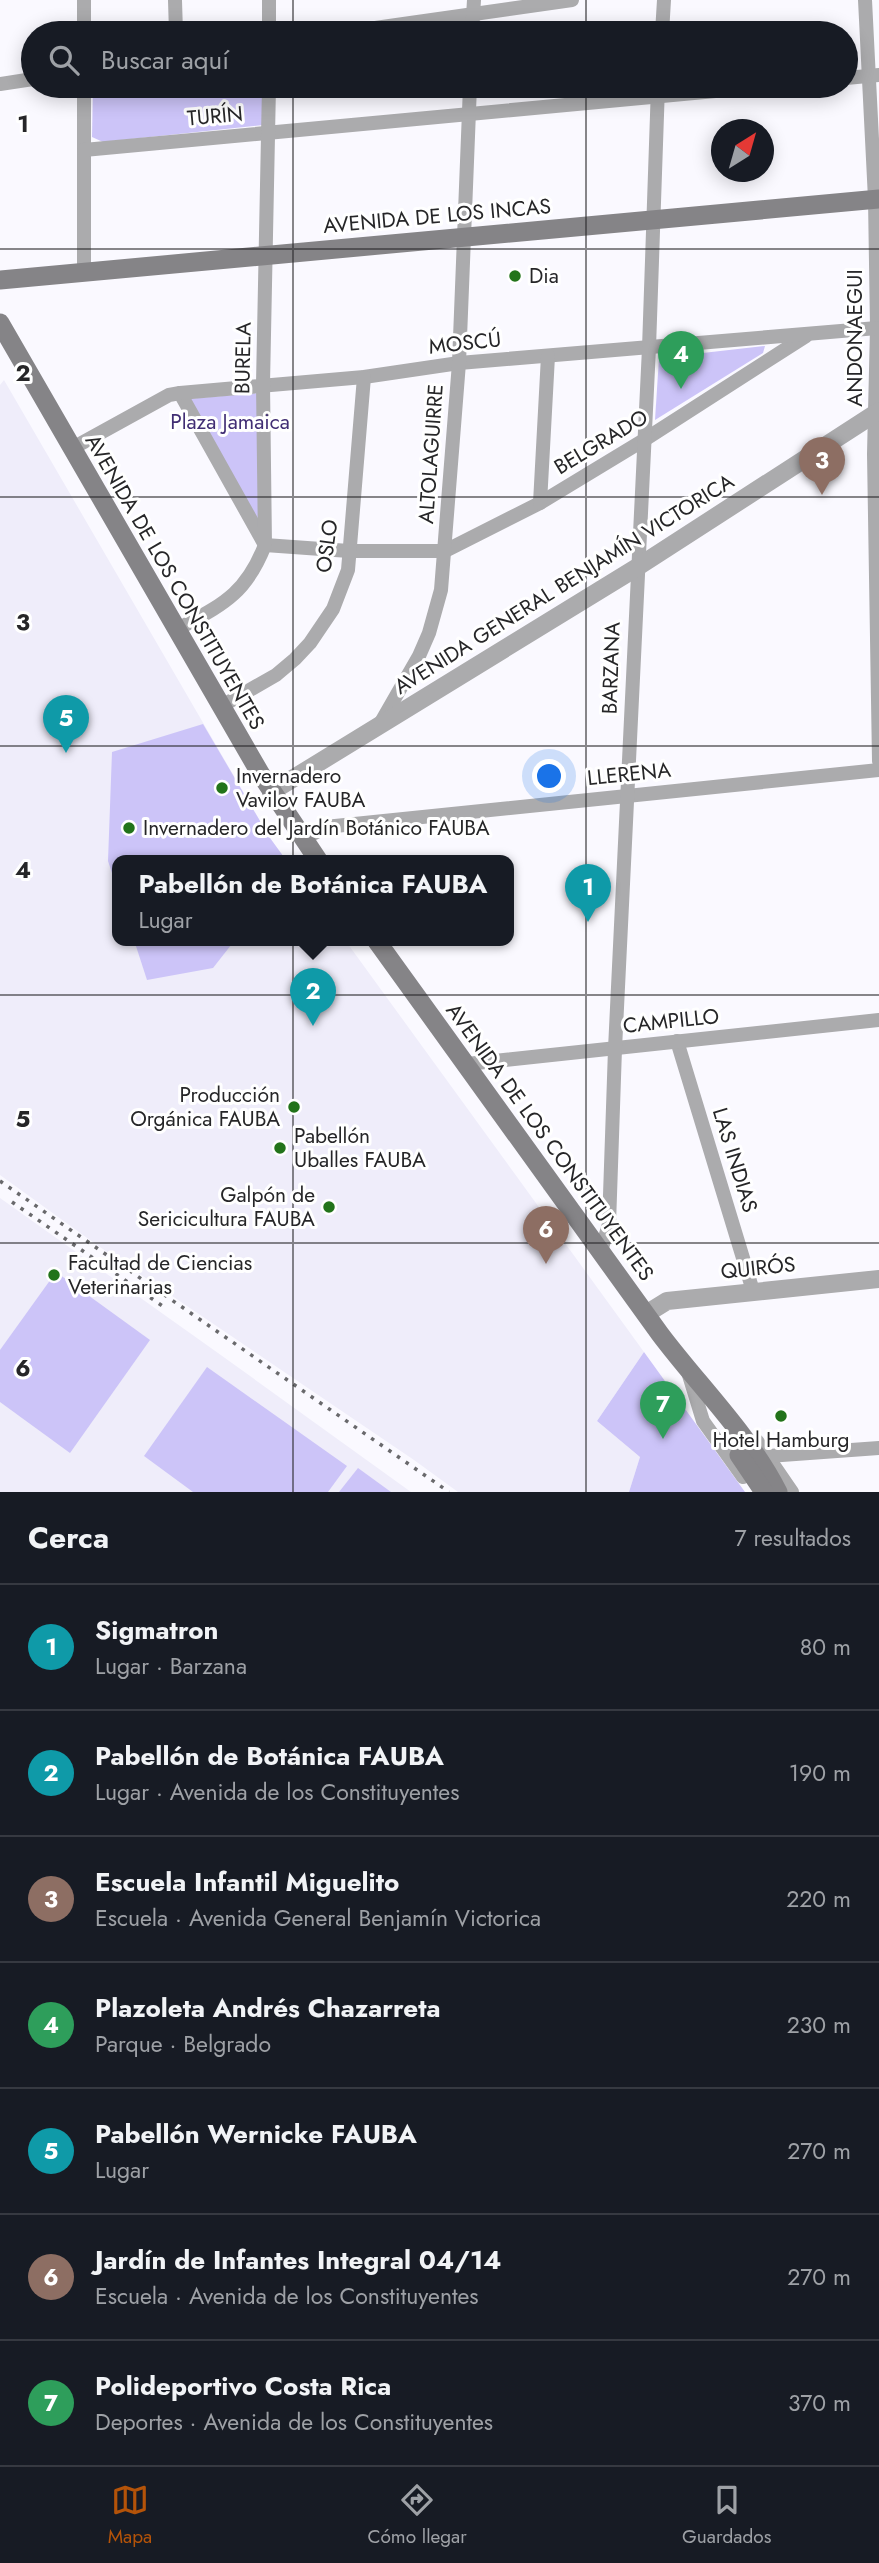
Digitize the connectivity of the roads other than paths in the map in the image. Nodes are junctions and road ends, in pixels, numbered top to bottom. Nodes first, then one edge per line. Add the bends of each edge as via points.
1 (84, 0) edge
2 (176, 0) edge
3 (269, 0) edge
4 (572, 0) edge
5 (664, 0) edge
6 (865, 0) edge
7 (474, 7) edge
8 (84, 21) edge
9 (176, 21) edge
10 (269, 21) edge
11 (402, 21) edge
12 (663, 21) edge
13 (874, 75) edge
14 (21, 81) edge
15 (0, 84) edge
16 (84, 98) edge
17 (269, 98) edge
18 (470, 98) edge
19 (598, 98) edge
20 (658, 98) edge
21 (469, 113) junction
22 (269, 132) junction
23 (84, 150) junction
24 (877, 199) edge
25 (652, 220) junction
26 (463, 237) junction
27 (266, 255) junction
28 (85, 272) junction
29 (0, 280) edge
30 (0, 323) edge
31 (877, 328) junction
32 (808, 335) junction
33 (649, 348) junction
34 (548, 356) junction
35 (459, 363) junction
36 (364, 377) junction
37 (263, 384) junction
38 (180, 393) junction
39 (877, 412) edge
40 (644, 440) junction
41 (71, 449) junction
42 (877, 454) edge
43 (540, 503) junction
44 (265, 545) junction
45 (349, 551) junction
46 (445, 551) junction
47 (636, 568) junction
48 (176, 630) junction
49 (220, 707) junction
50 (379, 727) junction
51 (879, 761) edge
52 (879, 770) edge
53 (271, 792) junction
54 (627, 795) junction
55 (303, 839) junction
56 (314, 855) edge
57 (380, 946) edge
58 (879, 1020) edge
59 (677, 1041) junction
60 (615, 1049) junction
61 (467, 1064) junction
62 (601, 1251) junction
63 (879, 1279) edge
64 (753, 1291) junction
65 (646, 1314) junction
66 (687, 1371) junction
67 (879, 1448) edge
68 (768, 1456) junction
69 (753, 1492) edge
70 (764, 1492) edge
71 (778, 1492) edge
72 (792, 1492) edge

1 - 8 street
2 - 9 street
3 - 10 street
4 - 7 street
5 - 12 street
6 - 13 street, ANDONAEGUI
7 - 11 street
13 - 24 street, ANDONAEGUI
14 - 15 street
16 - 23 street
17 - 22 street, BURELA
18 - 21 street, ALTOLAGUIRRE
19 - 21 street, TURÍN
20 - 25 street, BARZANA
21 - 22 street, TURÍN
21 - 26 street, ALTOLAGUIRRE
22 - 23 street, TURÍN
22 - 27 street, BURELA
23 - 28 street
24 - 25 main road, AVENIDA DE LOS INCAS
24 - 31 street, ANDONAEGUI
25 - 26 main road, AVENIDA DE LOS INCAS
25 - 33 street, BARZANA
26 - 27 main road, AVENIDA DE LOS INCAS
26 - 35 street, ALTOLAGUIRRE
27 - 28 main road, AVENIDA DE LOS INCAS
27 - 37 street, BURELA
28 - 29 main road, AVENIDA DE LOS INCAS
30 - 41 main road, AVENIDA DE LOS CONSTITUYENTES
31 - 32 street, MOSCÚ
31 - 39 street, ANDONAEGUI
32 - 33 street, MOSCÚ
32 - 40 street, BELGRADO
33 - 34 street, MOSCÚ
33 - 40 street, BARZANA
34 - 35 street, MOSCÚ
34 - 43 street
35 - 36 street, MOSCÚ
35 - 46 street, ALTOLAGUIRRE
36 - 37 street, MOSCÚ
36 - 45 street, OSLO
37 - 38 street, MOSCÚ
37 - 44 street, BURELA
38 - 41 street, MOSCÚ
38 - 44 street
39 - 42 street, ANDONAEGUI
39 - 47 street, AVENIDA GENERAL BENJAMÍN VICTORICA
40 - 43 street, BELGRADO
40 - 47 street, BARZANA
41 - 48 main road, AVENIDA DE LOS CONSTITUYENTES
42 - 51 street, ANDONAEGUI
43 - 46 street, BELGRADO
44 - 45 street
44 - 48 street, BURELA via 236,593
45 - 46 street
45 - 49 street, OSLO via 348,570 333,609 310,643 276,675
46 - 50 street, ALTOLAGUIRRE via 441,590 429,633
47 - 50 street, AVENIDA GENERAL BENJAMÍN VICTORICA
47 - 54 street, BARZANA
48 - 49 main road, AVENIDA DE LOS CONSTITUYENTES
49 - 53 main road, AVENIDA DE LOS CONSTITUYENTES
50 - 53 street, AVENIDA GENERAL BENJAMÍN VICTORICA
52 - 54 street, LLERENA
53 - 55 main road, AVENIDA DE LOS CONSTITUYENTES
54 - 55 street, LLERENA via 335,826
54 - 60 street, BARZANA
55 - 56 main road, AVENIDA DE LOS CONSTITUYENTES
57 - 61 main road, AVENIDA DE LOS CONSTITUYENTES
58 - 59 street, CAMPILLO
59 - 60 street, CAMPILLO
59 - 64 street, LAS INDIAS
60 - 61 street, CAMPILLO
60 - 62 street, BARZANA via 609,1224
61 - 62 main road, AVENIDA DE LOS CONSTITUYENTES
62 - 65 main road, AVENIDA DE LOS CONSTITUYENTES
63 - 64 street, QUIRÓS
64 - 65 street, QUIRÓS via 667,1301
65 - 66 main road, AVENIDA DE LOS CONSTITUYENTES
66 - 68 street, AVENIDA DE LOS CONSTITUYENTES via 729,1405
66 - 69 street, AVENIDA DE LOS CONSTITUYENTES via 703,1421
66 - 70 main road, AVENIDA DE LOS CONSTITUYENTES
66 - 71 main road, AVENIDA DE LOS CONSTITUYENTES via 723,1411
67 - 68 street
68 - 72 street, AVENIDA DE LOS CONSTITUYENTES

